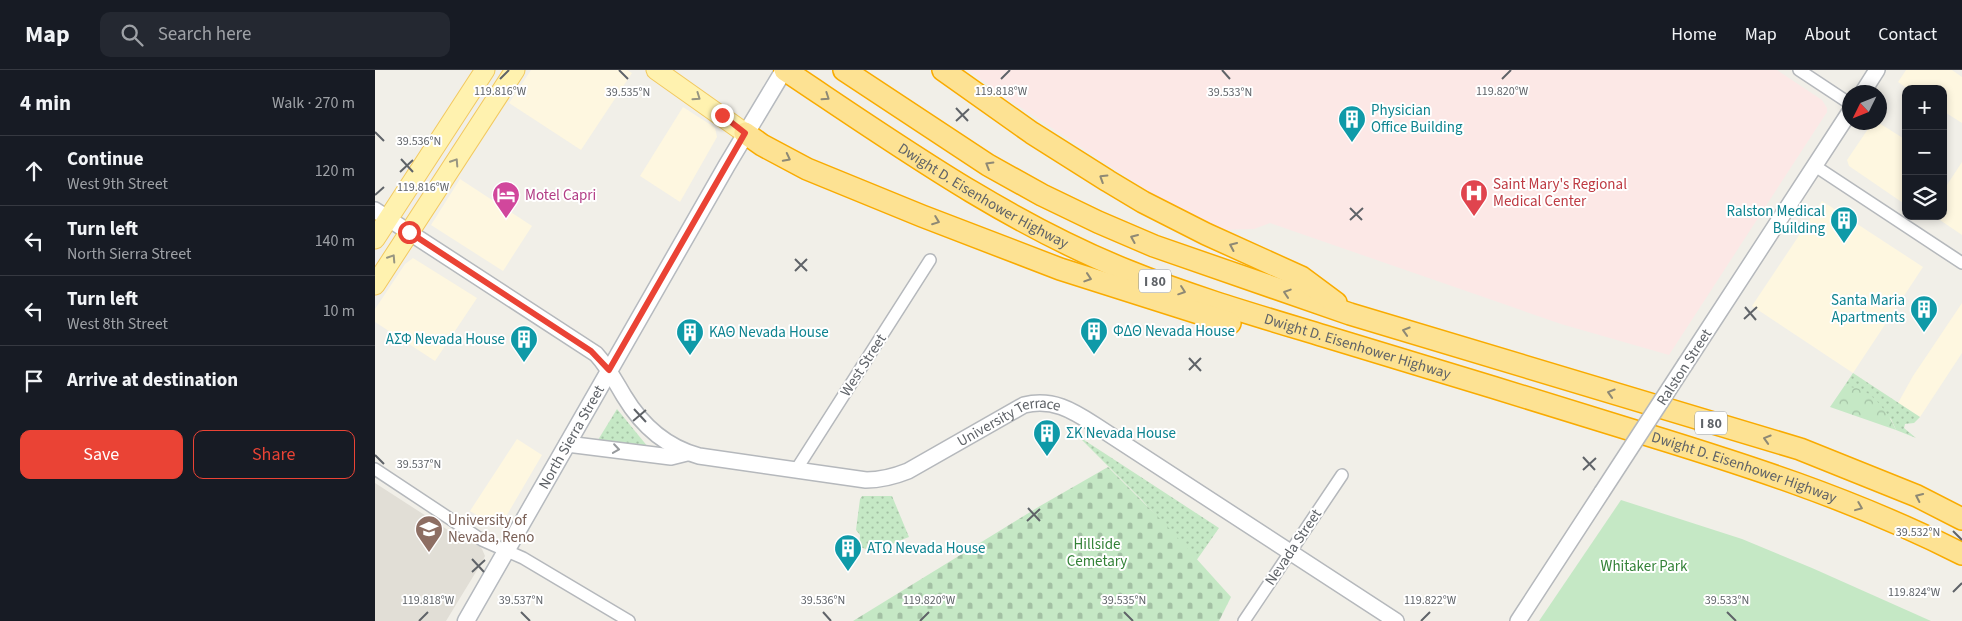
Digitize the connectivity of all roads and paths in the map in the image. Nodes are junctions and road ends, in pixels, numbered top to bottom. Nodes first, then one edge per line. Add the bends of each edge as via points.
1 (485, 70) edge
2 (515, 70) edge
3 (656, 70) edge
4 (784, 70) edge
5 (844, 70) edge
6 (943, 70) edge
7 (1799, 70) edge
8 (1877, 70) edge
9 (1867, 85) edge
10 (1842, 98) edge
11 (1842, 123) edge
12 (745, 133) junction
13 (1815, 166) junction
14 (393, 222) edge
15 (375, 239) edge
16 (930, 260) dead end
17 (1962, 262) edge
18 (375, 285) edge
19 (1350, 314) junction
20 (609, 370) junction
21 (1563, 409) junction
22 (567, 444) junction
23 (687, 453) junction
24 (375, 469) edge
25 (795, 470) junction
26 (1342, 474) dead end
27 (1962, 519) edge
28 (507, 550) junction
29 (1290, 552) junction
30 (1962, 554) edge
31 (466, 621) edge
32 (629, 621) edge
33 (1244, 621) edge
34 (1396, 621) edge
35 (1518, 621) edge

1 - 14 main road
14 -> 2 main road
3 -> 12 main road
4 - 12 main road, North Sierra Street
4 -> 21 highway, Dwight D. Eisenhower Highway / I 80 via 956,183 1083,251 1217,304
19 -> 5 highway, Dwight D. Eisenhower Highway / I 80 via 1154,246 1042,195 988,165
19 -> 6 highway via 1301,276 1206,234 1108,182
7 - 10 street
8 - 9 street
11 - 13 street, Ralston Street
12 - 20 main road, North Sierra Street
12 -> 21 highway via 807,169 1060,270 1393,372
13 - 17 street
13 - 35 street, Ralston Street, bridge
14 - 15 main road
18 -> 14 main road
14 - 20 street, University Terrace via 591,351
16 - 25 street, West Street
27 -> 19 highway, Dwight D. Eisenhower Highway / I 80 via 1917,496 1800,449
20 - 22 main road, North Sierra Street
20 - 23 street, University Terrace via 629,404 650,430 669,445
21 -> 30 highway, Dwight D. Eisenhower Highway / I 80 via 1792,481 1882,516
22 -> 23 street via 671,457
22 - 28 main road, North Sierra Street
23 - 25 street, University Terrace
24 - 28 street via 482,540
25 - 29 street, University Terrace via 866,480 893,477 1024,405 1046,402 1074,412
26 - 29 street, Nevada Street
28 - 31 main road, North Sierra Street
28 - 32 street
29 - 33 street, Nevada Street
29 - 34 street, University Terrace

